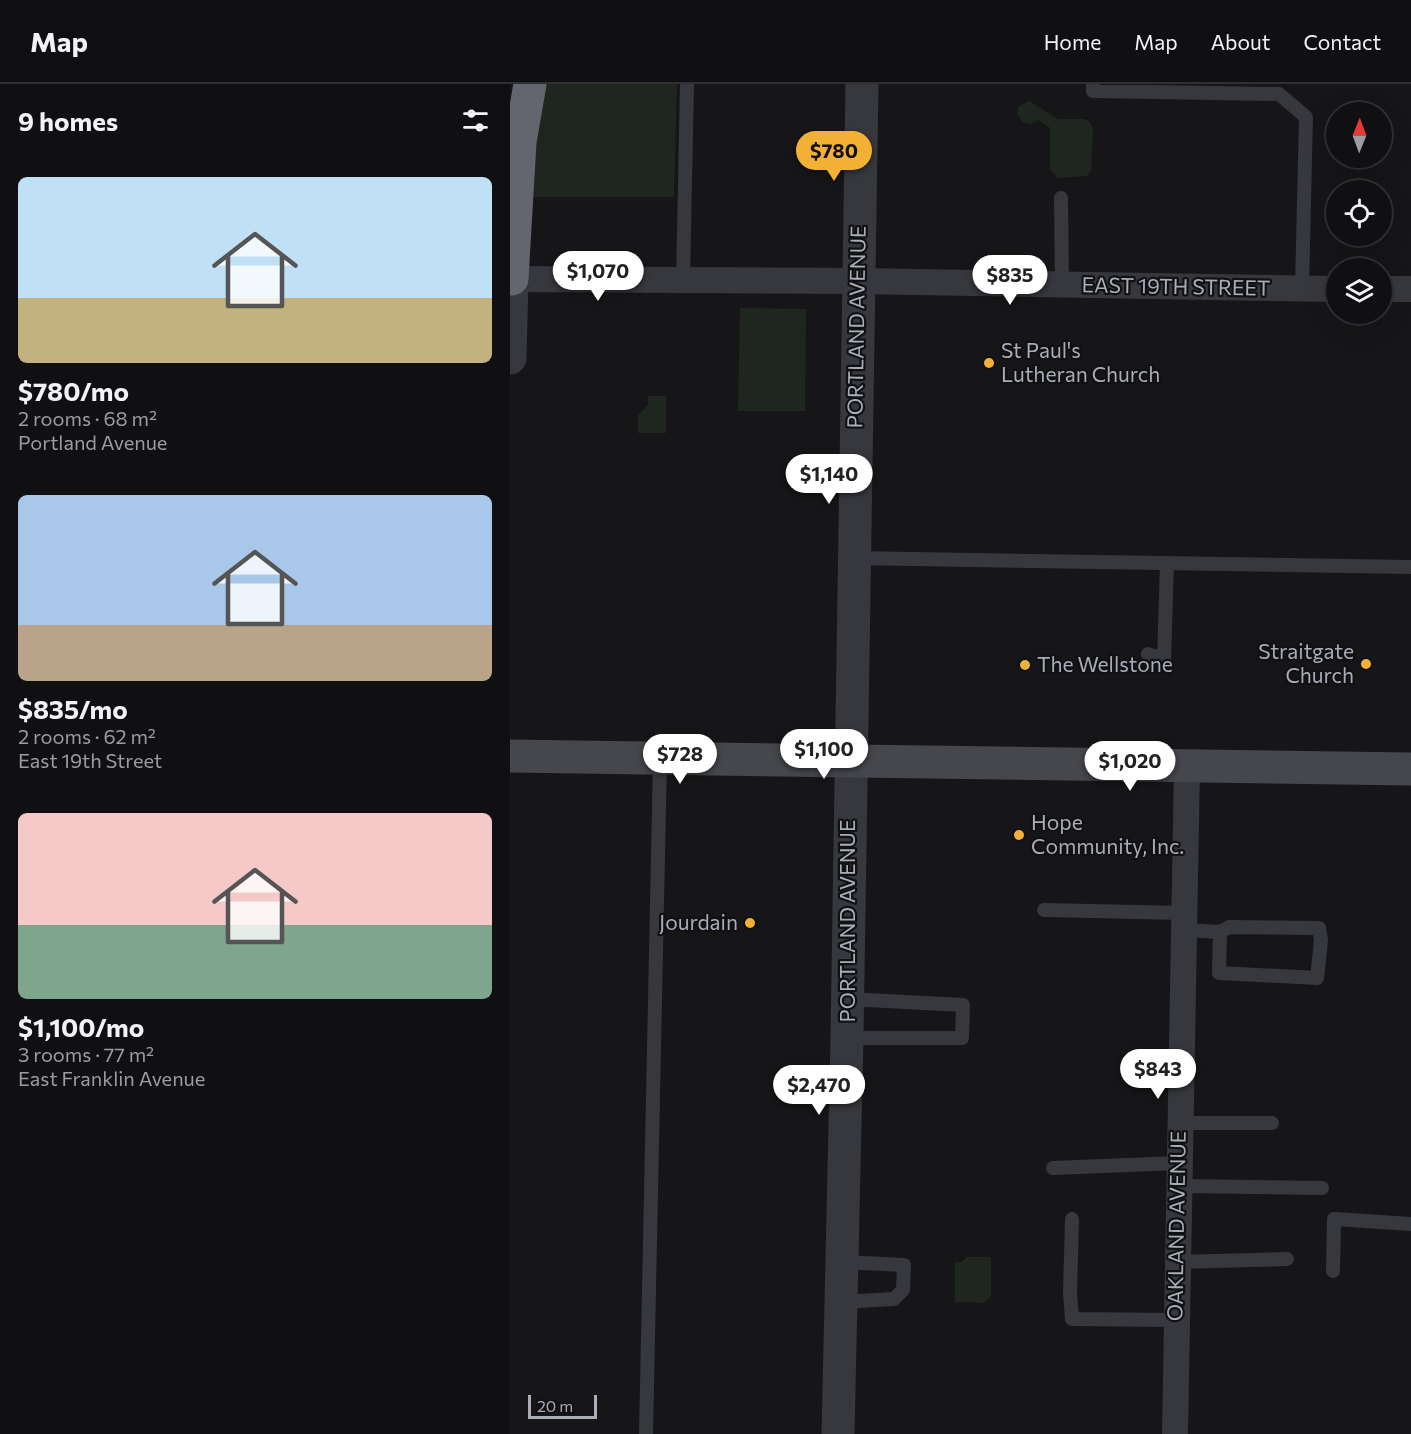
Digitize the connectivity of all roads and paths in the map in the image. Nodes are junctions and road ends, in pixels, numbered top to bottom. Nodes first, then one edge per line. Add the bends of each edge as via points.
1 (687, 84) edge
2 (862, 84) edge
3 (1093, 84) edge
4 (529, 88) edge
5 (1061, 198) dead end
6 (512, 279) junction
7 (683, 281) junction
8 (858, 281) junction
9 (1062, 285) junction
10 (1302, 289) junction
11 (1326, 289) edge
12 (1392, 290) edge
13 (1411, 290) edge
14 (510, 358) edge
15 (854, 558) junction
16 (1167, 563) junction
17 (1411, 567) edge
18 (1148, 654) dead end
19 (510, 756) edge
20 (660, 759) junction
21 (850, 762) junction
22 (1187, 767) junction
23 (1411, 769) edge
24 (1044, 910) dead end
25 (1183, 921) junction
26 (1220, 932) junction
27 (848, 999) junction
28 (847, 1038) junction
29 (1179, 1123) junction
30 (1272, 1123) dead end
31 (1053, 1168) dead end
32 (1178, 1175) junction
33 (1322, 1188) dead end
34 (1072, 1219) dead end
35 (1411, 1224) edge
36 (1287, 1259) dead end
37 (841, 1262) junction
38 (1176, 1262) junction
39 (1333, 1271) dead end
40 (840, 1302) junction
41 (1175, 1320) junction
42 (646, 1434) edge
43 (838, 1434) edge
44 (1175, 1434) edge

1 - 7 lane
2 - 8 street, PORTLAND AVENUE
3 - 10 lane via 1093,91 1279,94 1306,117
4 - 6 highway via 517,176
5 - 9 lane
6 - 7 street, EAST 19TH STREET
6 - 14 street
7 - 8 street, EAST 19TH STREET
8 - 9 street, EAST 19TH STREET
8 - 15 street, PORTLAND AVENUE
9 - 10 street, EAST 19TH STREET
10 - 11 street, EAST 19TH STREET
12 - 13 street
15 - 16 lane
15 - 21 street, PORTLAND AVENUE
16 - 17 lane
16 - 18 lane via 1164,660
19 - 20 main road
20 - 21 main road
20 - 42 lane
21 - 22 main road
21 - 27 street, PORTLAND AVENUE
22 - 23 main road
22 - 25 street, OAKLAND AVENUE
24 - 25 lane
25 - 26 lane
25 - 29 street, OAKLAND AVENUE
26 - 26 lane via 1229,927 1319,928 1322,940 1317,978 1219,973
27 - 28 street, PORTLAND AVENUE
27 - 28 lane via 963,1005 962,1038
28 - 37 street, PORTLAND AVENUE
29 - 30 lane
29 - 32 street, OAKLAND AVENUE
31 - 32 lane
32 - 33 lane
32 - 38 street, OAKLAND AVENUE
34 - 41 lane via 1072,1319
35 - 39 lane via 1334,1220
36 - 38 lane
37 - 40 street, PORTLAND AVENUE
37 - 40 lane via 904,1265 904,1282 903,1290 894,1299
38 - 41 street, OAKLAND AVENUE
40 - 43 street, PORTLAND AVENUE
41 - 44 street, OAKLAND AVENUE

